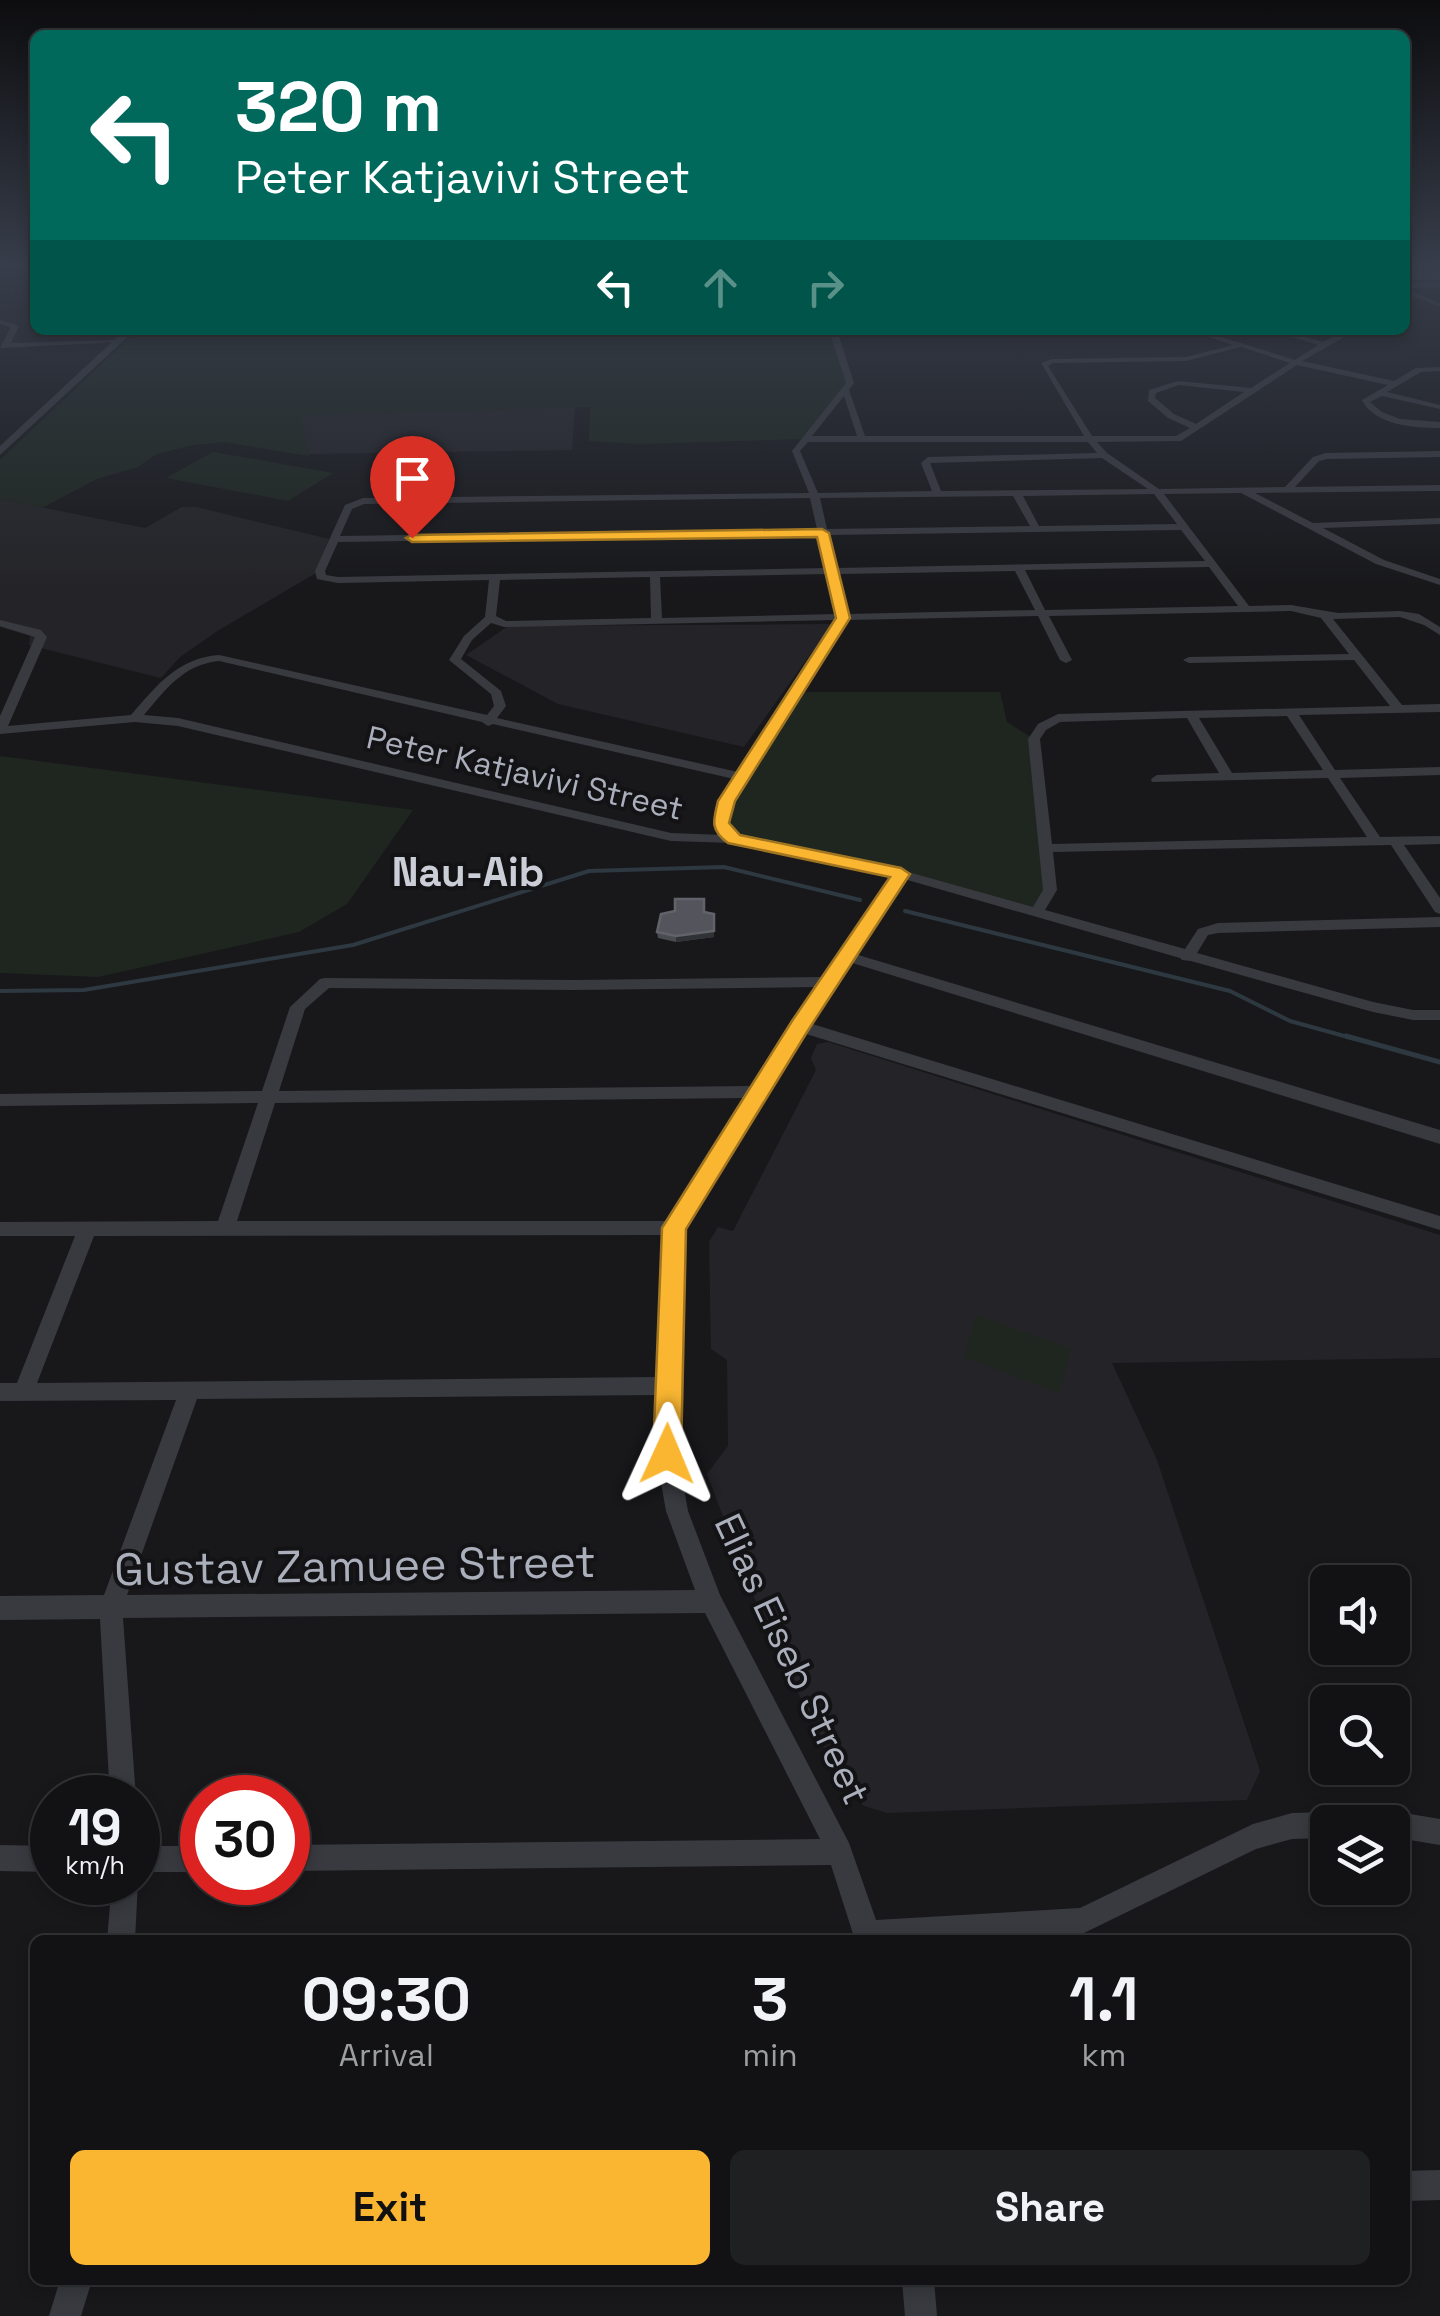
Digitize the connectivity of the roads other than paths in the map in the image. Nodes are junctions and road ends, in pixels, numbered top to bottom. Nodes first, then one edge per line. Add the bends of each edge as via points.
1 (86, 372) edge
2 (848, 372) edge
3 (1052, 372) edge
4 (1281, 372) edge
5 (1341, 372) edge
6 (1415, 372) edge
7 (1395, 384) junction
8 (1254, 391) junction
9 (847, 392) junction
10 (1381, 393) junction
11 (1440, 407) edge
12 (1440, 425) edge
13 (1198, 428) junction
14 (1089, 438) junction
15 (804, 439) junction
16 (862, 439) junction
17 (0, 452) edge
18 (1440, 454) edge
19 (1104, 455) junction
20 (1156, 489) junction
21 (1239, 489) junction
22 (1288, 489) junction
23 (1433, 491) edge
24 (938, 492) junction
25 (1016, 492) junction
26 (814, 494) junction
27 (1440, 521) edge
28 (1311, 526) junction
29 (1186, 527) junction
30 (1036, 529) junction
31 (822, 533) junction
32 (335, 540) junction
33 (1213, 564) junction
34 (1019, 570) junction
35 (831, 573) junction
36 (655, 574) junction
37 (494, 577) junction
38 (1440, 582) edge
39 (1246, 610) junction
40 (1044, 612) junction
41 (1324, 615) junction
42 (490, 618) junction
43 (843, 618) junction
44 (658, 621) junction
45 (0, 623) edge
46 (1440, 632) edge
47 (1357, 657) junction
48 (1066, 660) dead end
49 (1189, 660) dead end
50 (1398, 708) junction
51 (1440, 708) edge
52 (1289, 710) junction
53 (1191, 714) junction
54 (135, 718) junction
55 (488, 722) junction
56 (0, 730) edge
57 (1440, 770) edge
58 (1330, 773) junction
59 (1227, 776) junction
60 (742, 777) junction
61 (1157, 778) dead end
62 (734, 839) junction
63 (1440, 840) edge
64 (1396, 841) junction
65 (1376, 842) junction
66 (1047, 848) junction
67 (901, 874) junction
68 (1440, 909) edge
69 (1037, 912) junction
70 (1440, 922) edge
71 (845, 956) junction
72 (1187, 957) junction
73 (828, 982) junction
74 (1440, 1015) edge
75 (799, 1026) junction
76 (758, 1092) junction
77 (268, 1096) junction
78 (0, 1100) edge
79 (1440, 1137) edge
80 (1440, 1224) edge
81 (226, 1226) junction
82 (88, 1228) junction
83 (674, 1228) junction
84 (0, 1229) edge
85 (668, 1386) junction
86 (24, 1391) junction
87 (0, 1392) edge
88 (189, 1392) junction
89 (711, 1601) junction
90 (0, 1608) edge
91 (111, 1608) junction
92 (122, 1775) edge
93 (1310, 1826) edge
94 (1410, 1827) edge
95 (1440, 1832) edge
96 (840, 1852) junction
97 (0, 1858) edge
98 (30, 1858) edge
99 (310, 1858) edge
100 (123, 1905) edge
101 (121, 1935) edge
102 (867, 1935) edge
103 (895, 1935) edge
104 (1440, 2185) edge
105 (1410, 2186) edge
106 (74, 2285) edge
107 (918, 2285) edge
108 (65, 2316) edge
109 (921, 2316) edge

1 - 17 street
2 - 9 street
3 - 14 street
4 - 8 street
5 - 7 street
6 - 7 street
7 - 10 street
8 - 13 street
8 - 13 street via 1178,383 1152,392 1158,408
9 - 15 street
9 - 16 street
10 - 11 street
10 - 12 street via 1365,405 1408,424
13 - 14 street via 1178,439
14 - 16 street
14 - 19 street
15 - 16 street
15 - 26 street via 796,460
18 - 22 street via 1326,456
19 - 20 street
19 - 24 street via 928,460
20 - 21 street
20 - 25 street
20 - 29 street
21 - 22 street
21 - 28 street
22 - 23 street
24 - 25 street
24 - 26 street
25 - 30 street
26 - 31 street
26 - 32 street via 363,501 348,507
27 - 28 street
28 - 38 street via 1407,574
29 - 30 street
29 - 33 street
30 - 31 street
31 - 32 street
31 - 35 street
32 - 37 street via 320,571 329,580
33 - 34 street
33 - 39 street
34 - 35 street
34 - 40 street
35 - 36 street
35 - 43 street
36 - 37 street
36 - 44 street
37 - 42 street
39 - 40 street
39 - 41 street
40 - 43 street
40 - 48 street
41 - 46 street via 1420,616
41 - 47 street
42 - 44 street via 504,624
42 - 55 street via 455,660 497,693 500,706
43 - 44 street
43 - 60 street
45 - 56 street via 41,637
47 - 49 street
47 - 50 street
50 - 51 street
50 - 52 street
52 - 53 street
52 - 58 street
53 - 59 street
53 - 66 street via 1058,718 1042,727 1034,739
54 - 55 street via 177,671 206,658
54 - 56 street, Peter Katjavivi Street
54 - 62 street, Peter Katjavivi Street via 178,722 657,834
55 - 60 street
57 - 58 street
58 - 59 street
58 - 65 street
59 - 61 street
60 - 62 street via 721,823
62 - 67 street, Peter Katjavivi Street
63 - 64 street
64 - 65 street
64 - 68 street
65 - 66 street
66 - 69 street via 1050,890
67 - 69 street, Peter Katjavivi Street
67 - 71 street, Elias Eiseb Street
69 - 72 street, Peter Katjavivi Street
70 - 72 street via 1218,928 1203,932
71 - 73 street, Elias Eiseb Street
71 - 79 street
72 - 74 street, Peter Katjavivi Street via 1372,1007
73 - 75 street, Elias Eiseb Street
73 - 77 street via 325,982 298,1007
75 - 76 street, Elias Eiseb Street
75 - 80 street
76 - 77 street
76 - 83 street, Elias Eiseb Street
77 - 78 street
77 - 81 street
81 - 82 street
81 - 83 street
82 - 84 street
82 - 86 street
83 - 85 street, Elias Eiseb Street
85 - 88 street
85 - 89 street, Elias Eiseb Street via 667,1454 677,1510
86 - 87 street
86 - 88 street
88 - 91 street
89 - 91 street, Gustav Zamuee Street
89 - 96 street, Elias Eiseb Street
90 - 91 street, Gustav Zamuee Street
91 - 92 street
93 - 103 street via 1253,1837 1082,1921
94 - 95 street
96 - 99 street
96 - 102 street, Elias Eiseb Street
97 - 98 street
100 - 101 street
104 - 105 street
106 - 108 street
107 - 109 street

